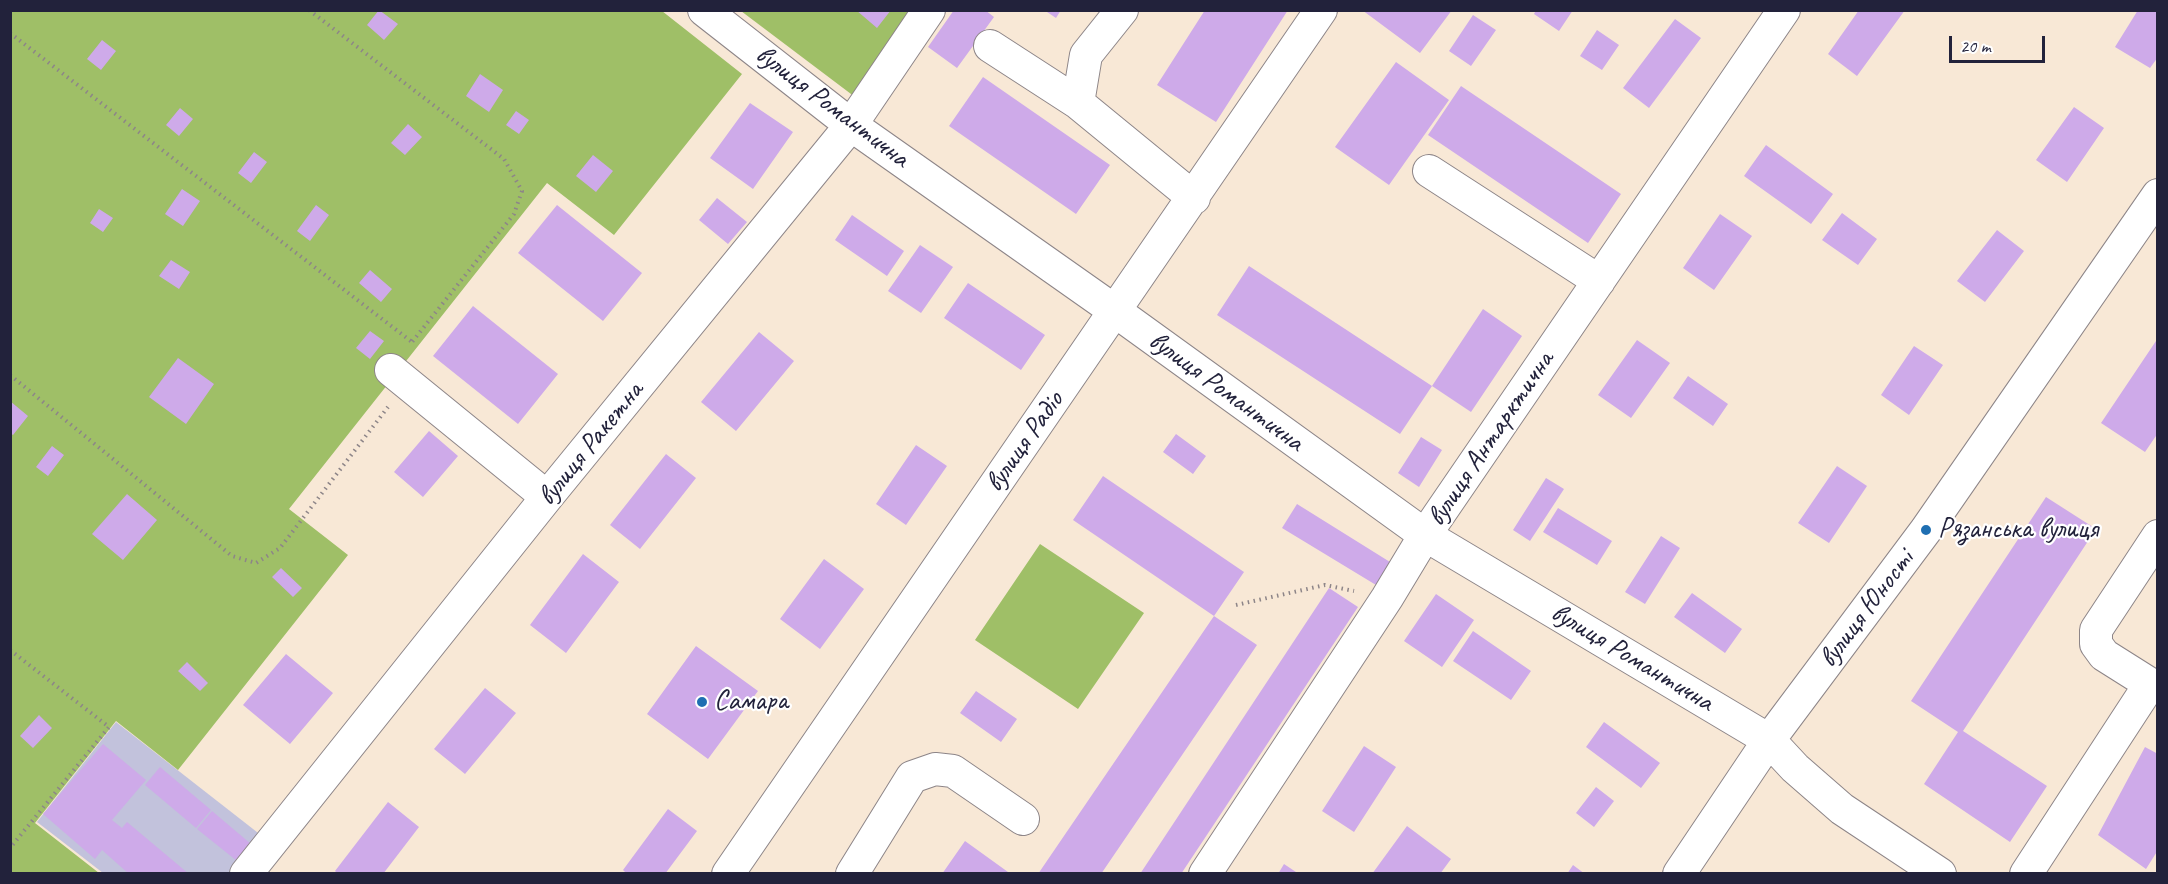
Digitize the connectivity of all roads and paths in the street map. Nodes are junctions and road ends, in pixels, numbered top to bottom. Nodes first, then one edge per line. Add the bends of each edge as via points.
1 (309, 10) edge
2 (704, 10) edge
3 (929, 10) edge
4 (1122, 10) edge
5 (1321, 10) edge
6 (1785, 10) edge
7 (10, 33) edge
8 (990, 46) dead end
9 (1078, 103) junction
10 (851, 125) junction
11 (1429, 171) dead end
12 (2157, 195) edge
13 (1194, 198) junction
14 (1599, 281) junction
15 (1115, 311) junction
16 (10, 375) edge
17 (399, 376) joint
18 (547, 497) junction
19 (1425, 535) junction
20 (2157, 536) edge
21 (1387, 598) junction
22 (1236, 605) dead end
23 (10, 650) edge
24 (2154, 686) edge
25 (1769, 740) junction
26 (1023, 819) dead end
27 (10, 848) edge
28 (246, 873) edge
29 (728, 873) edge
30 (852, 873) edge
31 (1205, 873) edge
32 (1679, 873) edge
33 (1940, 873) edge
34 (2026, 873) edge

1 - 7 path via 504,159 522,191 514,214 412,342
2 - 10 street, вулиця Романтична
3 - 10 street, вулиця Ракетна
4 - 9 street via 1086,55
5 - 13 street, вулиця Радіо
6 - 14 street, вулиця Антарктична
8 - 9 street
9 - 13 street
10 - 15 street, вулиця Романтична
10 - 18 street, вулиця Ракетна
11 - 14 street
12 - 25 street, вулиця Юності via 1926,530
13 - 15 street, вулиця Радіо
14 - 19 street, вулиця Антарктична
15 - 19 street, вулиця Романтична
15 - 29 street, вулиця Радіо
16 - 17 path via 232,556 256,563 280,548
17 - 18 street
18 - 28 street, вулиця Ракетна
19 - 21 street, вулиця Антарктична
19 - 25 street, вулиця Романтична
20 - 24 street via 2096,630 2096,644 2104,656
21 - 22 path via 1325,585
21 - 31 street, вулиця Антарктична
23 - 27 path via 109,727
24 - 34 street
25 - 32 street, вулиця Юності
25 - 33 street, вулиця Романтична via 1842,809
26 - 30 street via 953,771 935,768 912,777

